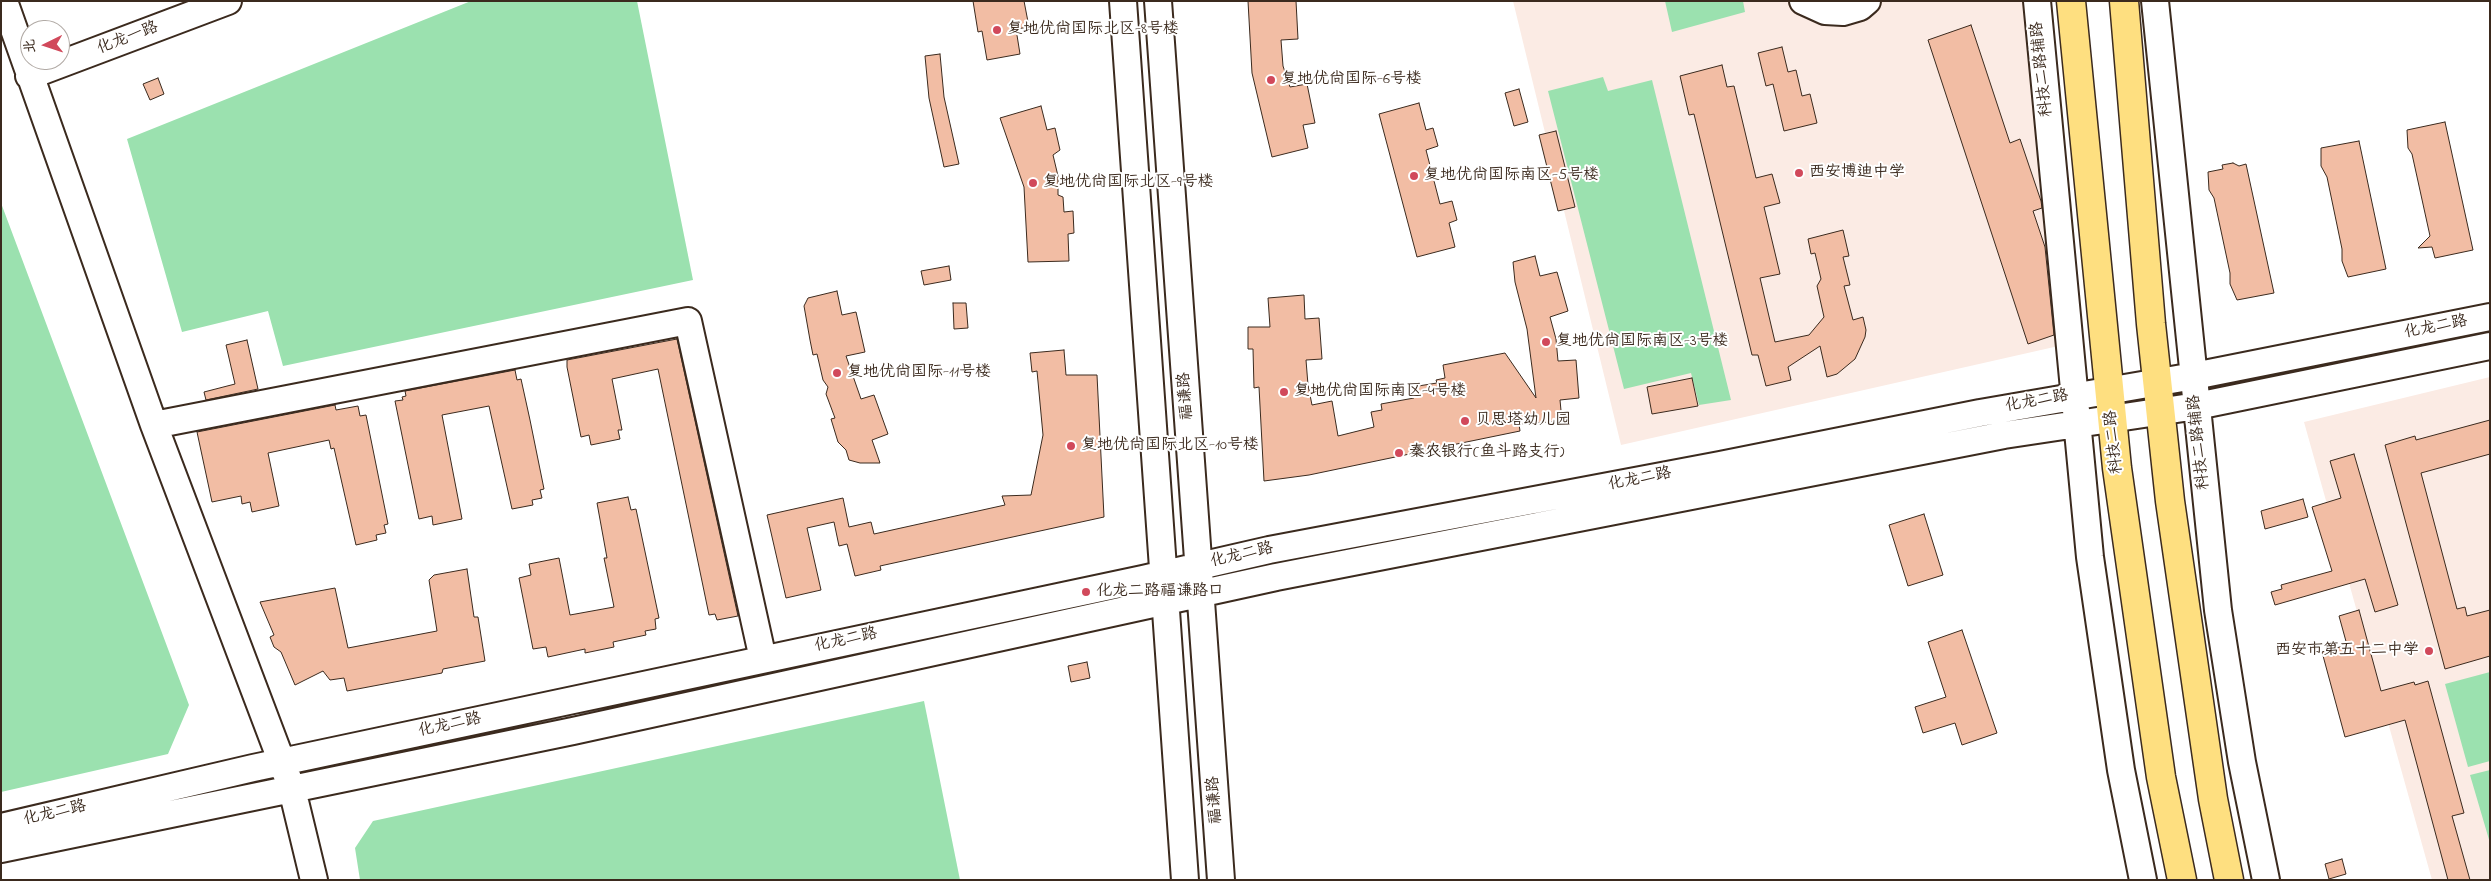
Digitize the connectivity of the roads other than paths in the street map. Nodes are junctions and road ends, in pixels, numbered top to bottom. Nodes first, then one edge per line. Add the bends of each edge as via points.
1 (4, 1) edge
2 (228, 1) edge
3 (1123, 1) edge
4 (1158, 1) edge
5 (1803, 1) edge
6 (1867, 1) edge
7 (2037, 1) edge
8 (2071, 1) edge
9 (2124, 1) edge
10 (2154, 1) edge
11 (29, 76) junction
12 (2490, 318) edge
13 (2490, 346) edge
14 (2194, 376) junction
15 (2156, 382) junction
16 (2109, 389) junction
17 (2076, 395) junction
18 (2196, 406) junction
19 (2160, 410) junction
20 (2112, 417) junction
21 (2078, 422) junction
22 (154, 425) junction
23 (1199, 566) junction
24 (1164, 574) junction
25 (1201, 594) junction
26 (1165, 601) junction
27 (764, 659) junction
28 (282, 762) junction
29 (292, 789) junction
30 (1, 827) edge
31 (1, 849) edge
32 (314, 880) edge
33 (1185, 880) edge
34 (1221, 880) edge
35 (2143, 880) edge
36 (2182, 880) edge
37 (2230, 880) edge
38 (2266, 880) edge

1 - 11 street
2 - 11 street, 化龙一路
3 - 24 street
4 - 23 street, 福谦路
5 - 6 street via 1825,11 1843,12
7 - 17 street, 科技二路辅路
8 - 16 main road, 科技二路
9 - 15 main road
10 - 14 street, 科技二路辅路
11 - 22 street
12 - 14 street, 化龙二路
13 - 18 street, 化龙二路
14 - 15 street, 化龙二路
14 - 18 street, 科技二路辅路
15 - 16 street, 化龙二路
15 - 19 main road
16 - 17 street, 化龙二路
16 - 20 main road, 科技二路
17 - 21 street, 科技二路辅路
17 - 23 street, 化龙二路
18 - 19 street, 化龙二路
18 - 38 street, 科技二路辅路 via 2218,610 2242,762
19 - 20 street, 化龙二路
19 - 37 main road via 2213,799
20 - 21 street, 化龙二路
20 - 36 main road, 科技二路 via 2161,777
21 - 25 street, 化龙二路
21 - 35 street, 科技二路辅路 via 2103,656
22 - 27 street via 688,321
22 - 28 street
23 - 24 street, 化龙二路
23 - 25 street, 福谦路
24 - 26 street
24 - 27 street, 化龙二路
25 - 26 street, 化龙二路
25 - 34 street, 福谦路
26 - 29 street, 化龙二路
26 - 33 street
27 - 28 street, 化龙二路
28 - 29 street
28 - 30 street, 化龙二路
29 - 31 street, 化龙二路
29 - 32 street

